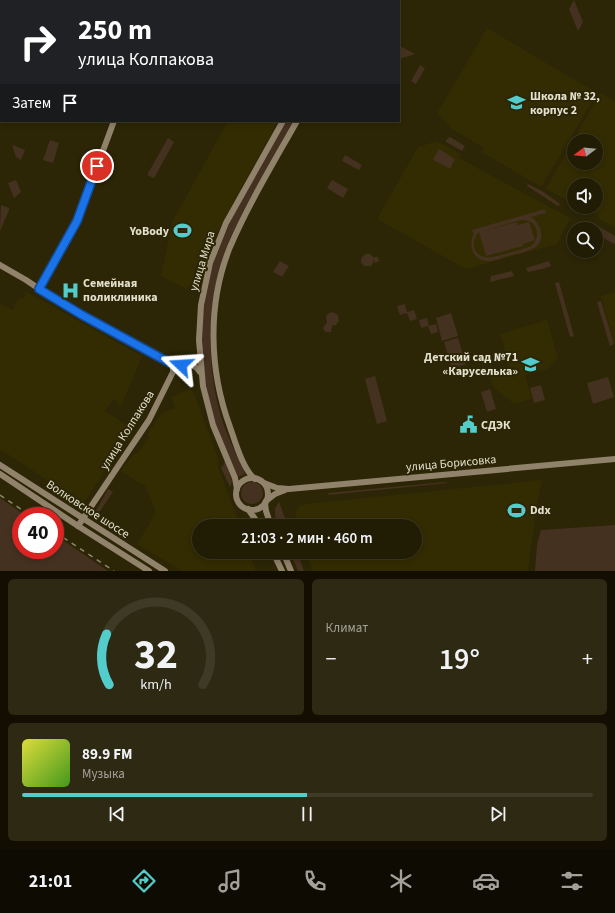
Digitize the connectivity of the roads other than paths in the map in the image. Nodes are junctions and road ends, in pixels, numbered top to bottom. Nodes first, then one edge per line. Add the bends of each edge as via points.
1 (114, 122) edge
2 (281, 122) edge
3 (296, 122) edge
4 (0, 265) edge
5 (39, 289) junction
6 (200, 352) junction
7 (170, 363) junction
8 (189, 364) junction
9 (181, 365) junction
10 (173, 372) junction
11 (201, 374) junction
12 (615, 459) edge
13 (0, 465) edge
14 (0, 474) edge
15 (255, 479) junction
16 (264, 484) junction
17 (237, 489) junction
18 (289, 489) junction
19 (266, 502) junction
20 (248, 509) junction
21 (83, 518) junction
22 (255, 519) edge
23 (269, 519) edge
24 (78, 526) junction
25 (276, 559) edge
26 (286, 559) edge
27 (149, 571) edge
28 (165, 571) edge
29 (282, 571) edge
30 (291, 571) edge

1 - 5 main road via 77,221
2 - 6 main road, улица Мира via 226,223 215,250 202,300
3 - 15 main road, улица Мира via 230,247 220,282 213,327 219,391 232,434 248,470
4 - 5 main road
5 - 7 main road
6 - 8 main road via 196,360
6 - 11 main road, улица Мира
7 - 9 main road
7 - 10 main road
8 - 9 main road
8 - 11 main road via 196,367
9 - 10 main road
10 - 21 main road, улица Колпакова via 150,420
11 - 17 main road, улица Мира via 211,418
12 - 18 main road, улица Борисовка
13 - 21 main road, Волковское шоссе
14 - 24 main road, Волковское шоссе
15 - 16 main road
15 - 17 main road via 243,481
16 - 18 main road, улица Борисовка
16 - 19 main road
17 - 20 main road via 237,501
18 - 19 main road, улица Борисовка via 275,494
19 - 20 main road via 257,509
19 - 23 main road
20 - 22 main road
21 - 24 main road, улица Колпакова
21 - 28 main road, Волковское шоссе
24 - 27 main road, Волковское шоссе
25 - 29 main road
26 - 30 main road

